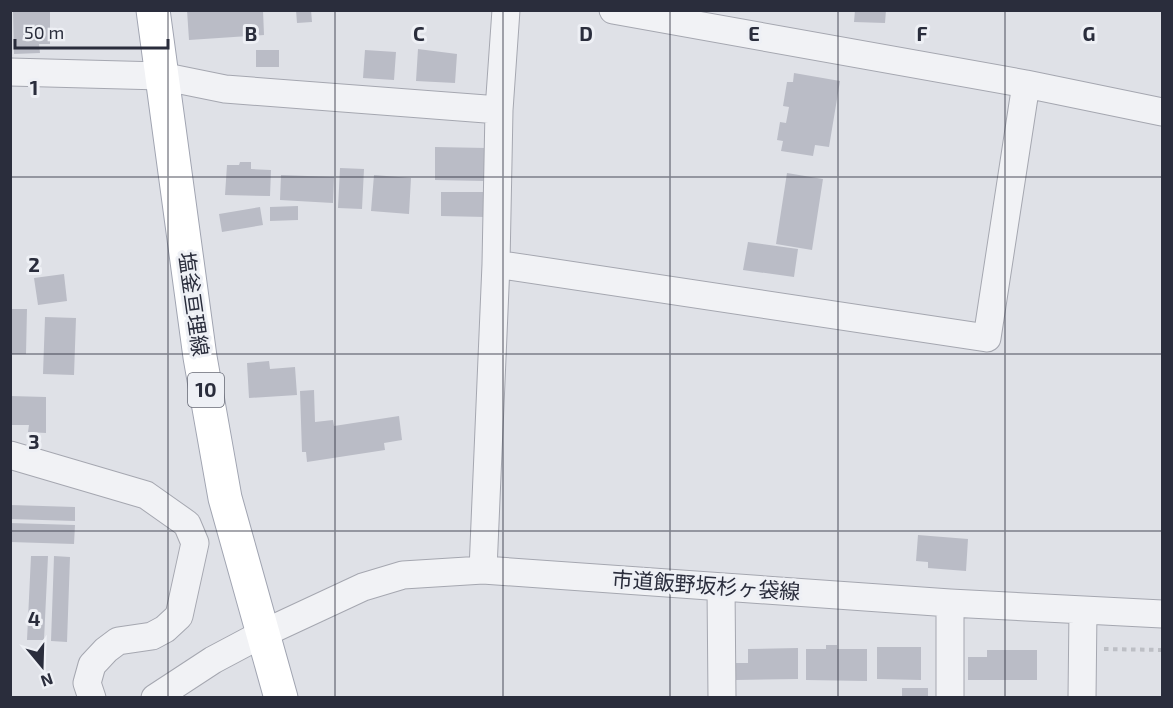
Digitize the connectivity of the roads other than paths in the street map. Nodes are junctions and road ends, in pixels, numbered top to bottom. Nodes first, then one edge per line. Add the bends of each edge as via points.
1 (153, 10) edge
2 (506, 10) edge
3 (613, 10) edge
4 (10, 72) edge
5 (161, 76) junction
6 (1026, 84) junction
7 (499, 110) junction
8 (1162, 112) edge
9 (496, 264) junction
10 (10, 455) edge
11 (483, 570) junction
12 (721, 587) junction
13 (950, 603) junction
14 (1083, 610) junction
15 (1162, 614) edge
16 (262, 634) junction
17 (92, 698) edge
18 (155, 698) edge
19 (281, 698) edge
20 (722, 698) edge
21 (950, 698) edge
22 (1082, 698) edge

1 - 5 main road, 塩釜亘理線 / 10
2 - 7 street
3 - 6 street
4 - 5 street
5 - 7 street via 225,89
5 - 16 main road, 塩釜亘理線 / 10 via 225,498
6 - 8 street
6 - 9 street via 987,338
7 - 9 street
9 - 11 street
10 - 17 street via 146,495 188,524 195,543 179,616 152,636 118,641 106,650 92,665 87,683
11 - 12 street, 市道飯野坂杉ヶ袋線
11 - 16 street, 市道飯野坂杉ヶ袋線 via 403,574 363,587
12 - 13 street, 市道飯野坂杉ヶ袋線
12 - 20 street
13 - 14 street, 市道飯野坂杉ヶ袋線
13 - 21 street
14 - 15 street, 市道飯野坂杉ヶ袋線
14 - 22 street
16 - 18 street, 市道飯野坂杉ヶ袋線
16 - 19 main road, 塩釜亘理線 / 10

